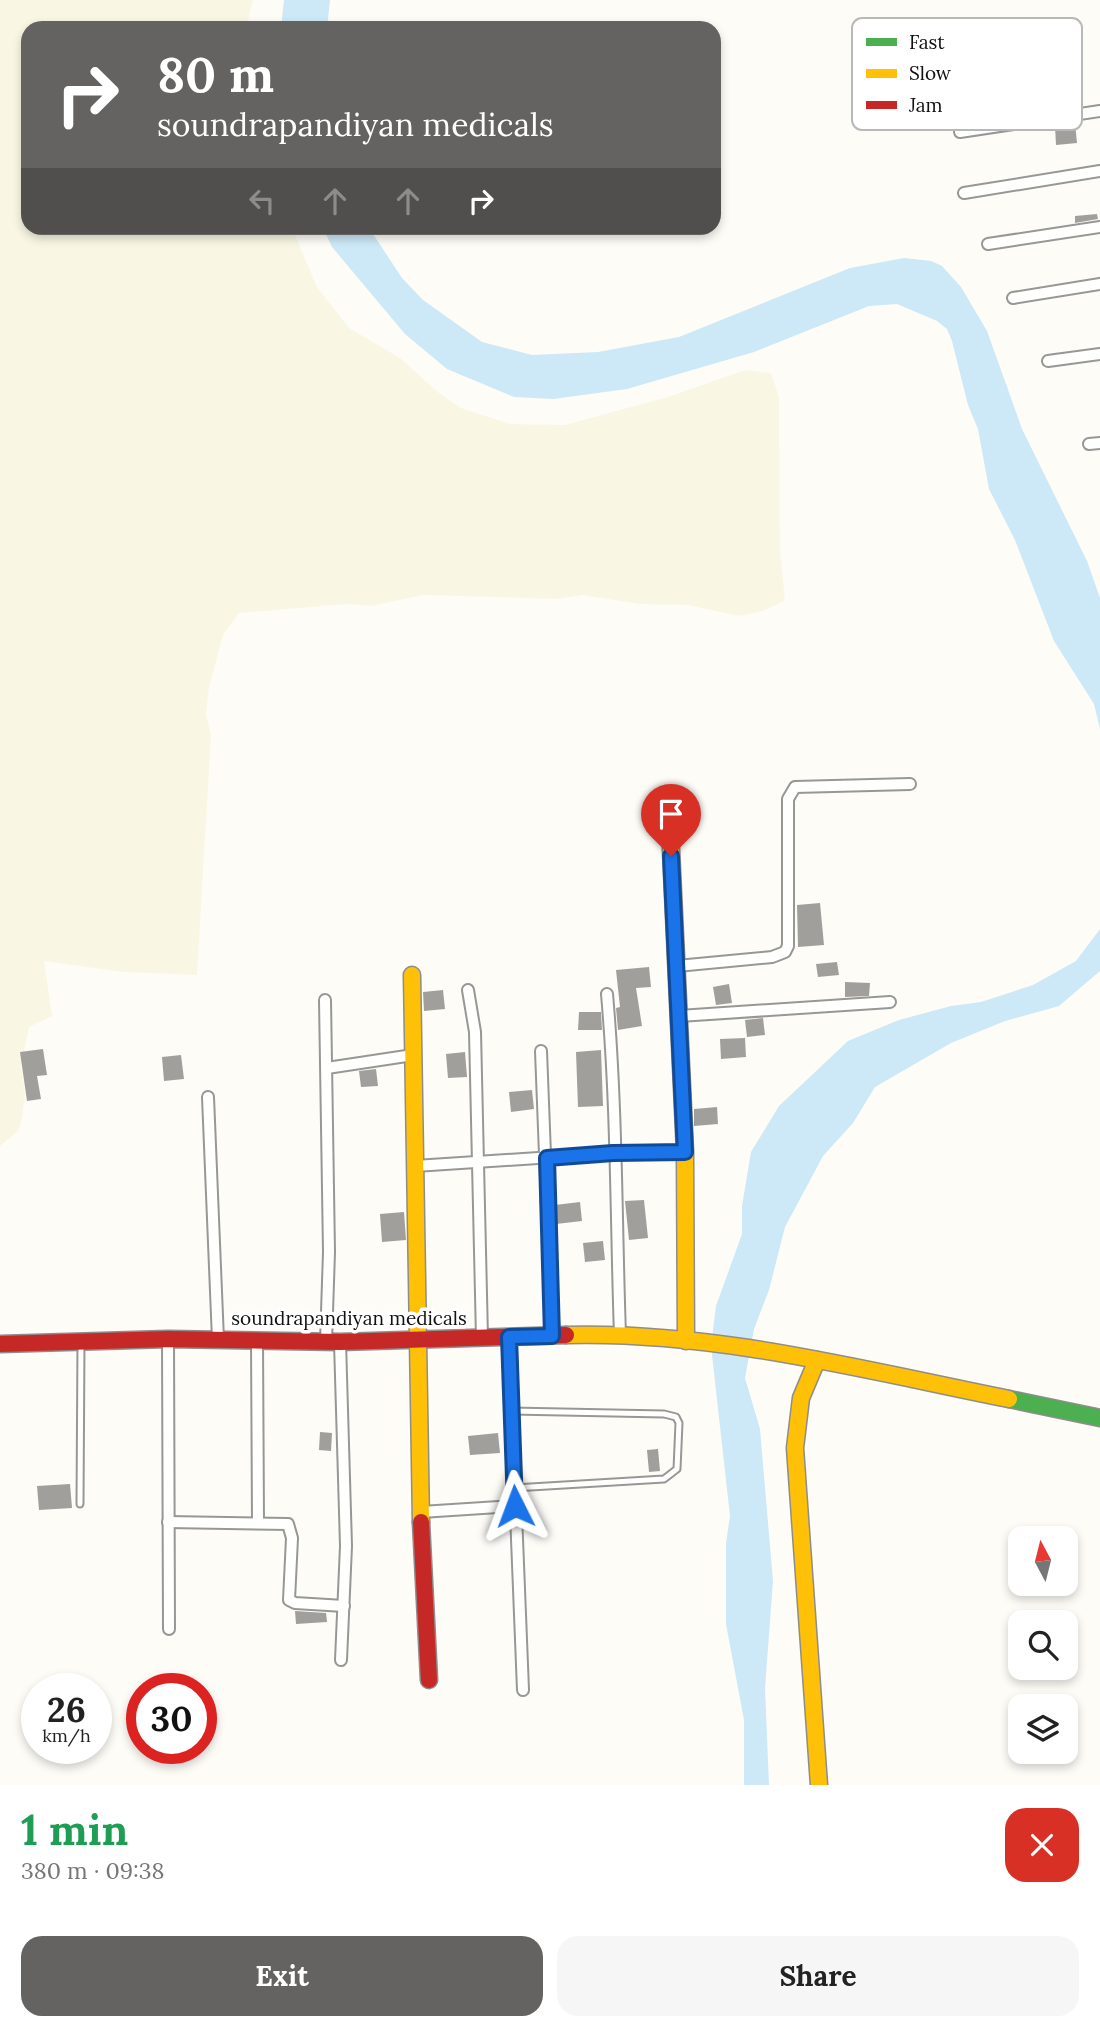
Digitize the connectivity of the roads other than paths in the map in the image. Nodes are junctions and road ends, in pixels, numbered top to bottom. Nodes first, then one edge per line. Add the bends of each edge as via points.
1 (1100, 111) edge
2 (1082, 114) edge
3 (973, 130) edge
4 (960, 132) dead end
5 (1100, 171) edge
6 (964, 193) dead end
7 (1100, 227) edge
8 (988, 244) dead end
9 (1100, 284) edge
10 (1013, 298) dead end
11 (1100, 354) edge
12 (1048, 361) dead end
13 (910, 784) dead end
14 (670, 828) dead end
15 (677, 966) junction
16 (412, 975) dead end
17 (468, 990) dead end
18 (607, 994) dead end
19 (325, 1000) dead end
20 (890, 1002) dead end
21 (679, 1016) junction
22 (541, 1051) dead end
23 (413, 1055) junction
24 (327, 1068) junction
25 (208, 1097) dead end
26 (685, 1152) junction
27 (613, 1153) junction
28 (547, 1158) junction
29 (478, 1162) junction
30 (415, 1166) junction
31 (620, 1335) junction
32 (552, 1336) junction
33 (509, 1337) junction
34 (482, 1338) junction
35 (168, 1339) junction
36 (218, 1340) junction
37 (420, 1340) junction
38 (81, 1341) junction
39 (257, 1341) junction
40 (333, 1342) junction
41 (692, 1342) junction
42 (0, 1344) edge
43 (817, 1360) junction
44 (511, 1411) junction
45 (1100, 1418) edge
46 (514, 1488) junction
47 (80, 1504) dead end
48 (515, 1506) junction
49 (421, 1512) junction
50 (168, 1522) junction
51 (258, 1522) junction
52 (344, 1606) junction
53 (169, 1629) dead end
54 (341, 1660) dead end
55 (429, 1680) dead end
56 (523, 1689) dead end
57 (819, 1785) edge

1 - 2 street
3 - 4 street
5 - 6 street
7 - 8 street
9 - 10 street
11 - 12 street
13 - 15 street via 795,787 788,799 785,952
14 - 15 street
15 - 21 street
16 - 23 street
17 - 29 street via 475,1032
18 - 27 street via 614,1077
19 - 24 street
20 - 21 street
21 - 26 street
22 - 28 street
23 - 24 street
23 - 30 street
24 - 40 street
25 - 36 street
26 - 27 street
26 - 41 street
27 - 28 street
27 - 31 street
28 - 29 street
28 - 32 street
29 - 30 street
29 - 34 street
30 - 37 street
31 - 32 street, soundrapandiyan medicals
31 - 41 street, soundrapandiyan medicals
32 - 33 street, soundrapandiyan medicals
33 - 34 street, soundrapandiyan medicals
33 - 44 street
34 - 37 street, soundrapandiyan medicals
35 - 36 street, soundrapandiyan medicals
35 - 38 street, soundrapandiyan medicals
35 - 50 street
36 - 39 street, soundrapandiyan medicals
37 - 40 street, soundrapandiyan medicals
37 - 49 street
38 - 42 street, soundrapandiyan medicals
38 - 47 lane
39 - 40 street, soundrapandiyan medicals
39 - 51 street
40 - 52 street
41 - 43 street, soundrapandiyan medicals
43 - 45 street, soundrapandiyan medicals
43 - 57 street via 802,1398 795,1448
44 - 46 street
44 - 46 lane via 664,1414 676,1417 679,1423 677,1469 664,1479
46 - 48 street
48 - 49 street
48 - 56 street
49 - 55 street
50 - 51 street
50 - 53 street
51 - 52 street via 282,1522 291,1529 289,1600
52 - 54 street

